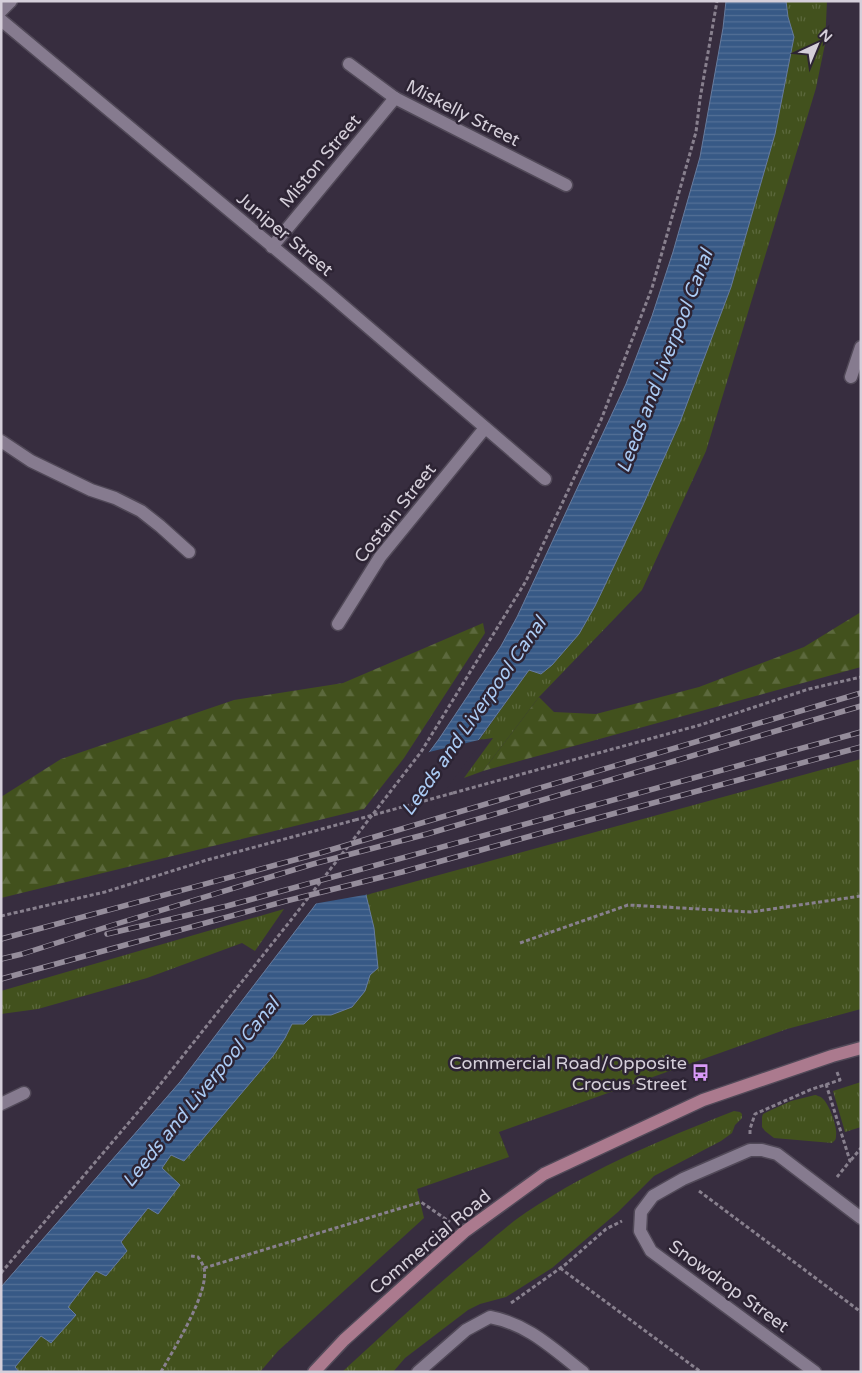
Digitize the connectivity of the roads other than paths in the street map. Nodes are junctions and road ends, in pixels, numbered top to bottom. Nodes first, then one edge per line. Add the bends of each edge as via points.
1 (11, 1) edge
2 (1, 11) edge
3 (1, 20) edge
4 (349, 64) dead end
5 (395, 98) junction
6 (566, 185) dead end
7 (272, 247) junction
8 (861, 346) edge
9 (852, 376) dead end
10 (486, 428) junction
11 (1, 441) edge
12 (545, 479) dead end
13 (189, 552) dead end
14 (338, 624) dead end
15 (861, 1048) edge
16 (24, 1093) dead end
17 (1, 1104) edge
18 (861, 1218) edge
19 (314, 1372) edge
20 (418, 1372) edge
21 (583, 1372) edge
22 (815, 1372) edge

1 - 2 street
3 - 7 street, Juniper Street
4 - 5 street, Miskelly Street
5 - 6 street, Miskelly Street
5 - 7 street, Miston Street
7 - 10 street, Juniper Street
8 - 9 street
10 - 12 street, Juniper Street
10 - 14 street, Costain Street via 380,557
11 - 13 street via 31,461 141,511
15 - 19 main road, Commercial Road via 703,1100 544,1174 464,1232 344,1340
16 - 17 street
18 - 22 street, Snowdrop Street via 776,1154 762,1150 750,1150 683,1179 653,1196 640,1212 640,1231 651,1251
20 - 21 street via 466,1330 490,1316 530,1331

